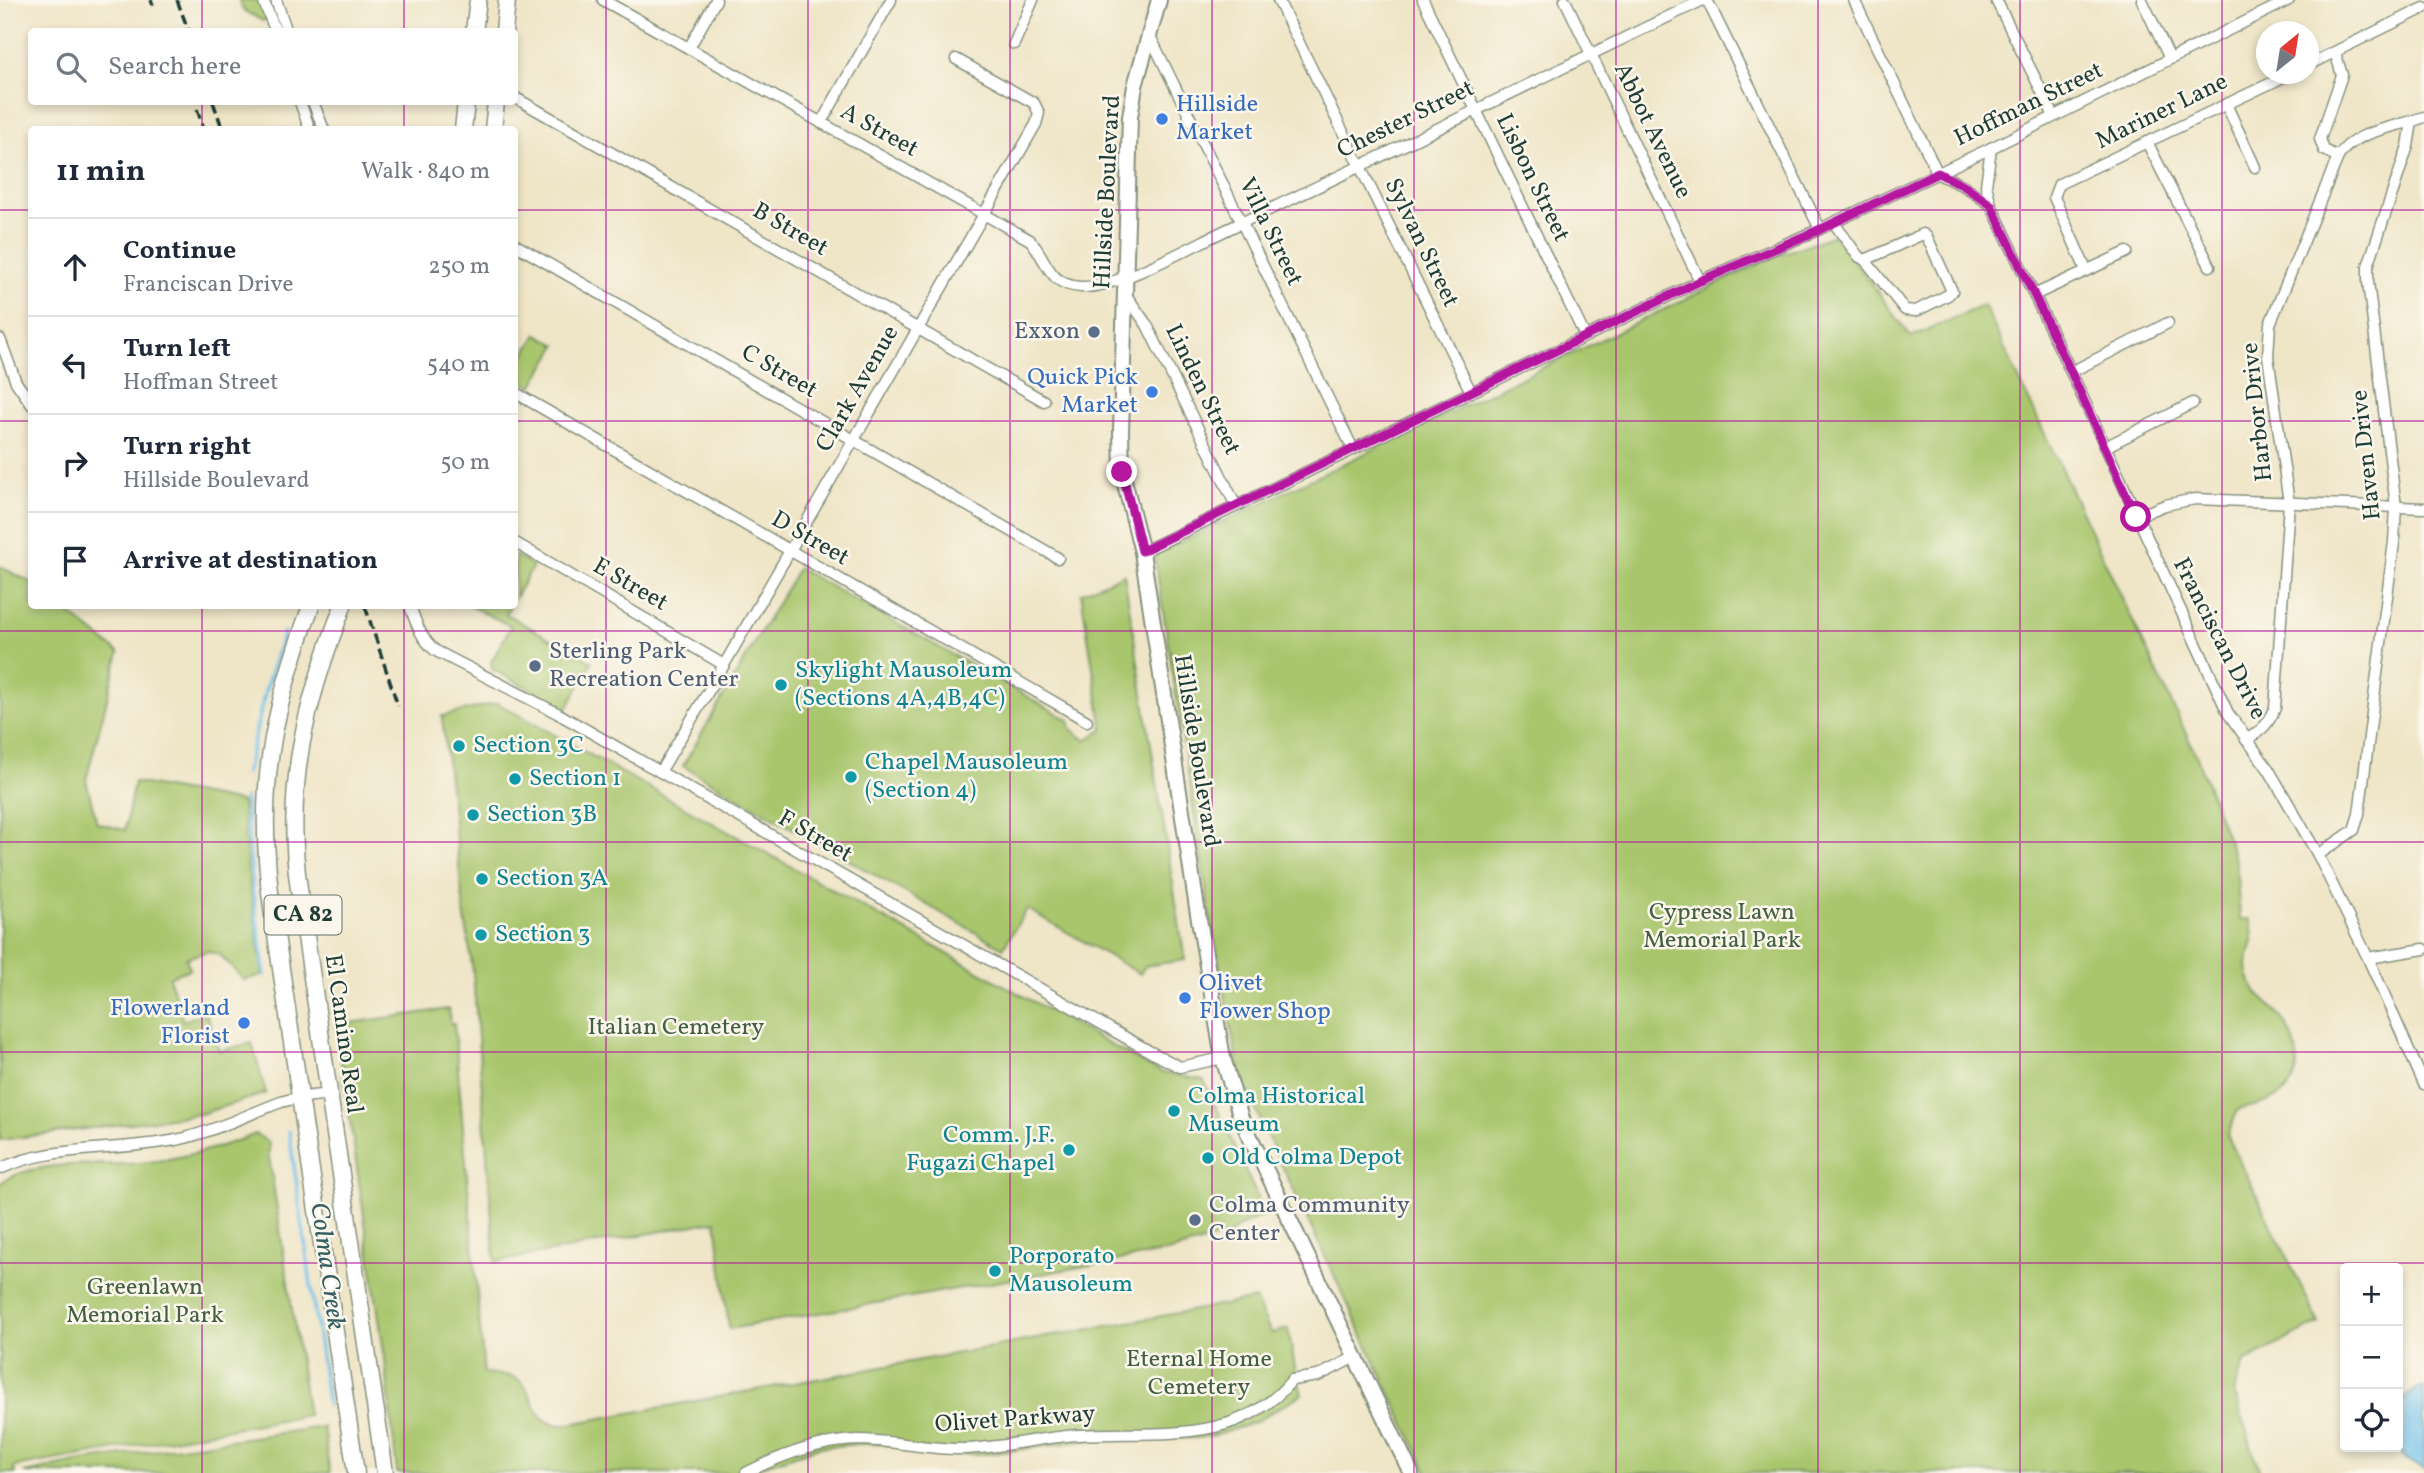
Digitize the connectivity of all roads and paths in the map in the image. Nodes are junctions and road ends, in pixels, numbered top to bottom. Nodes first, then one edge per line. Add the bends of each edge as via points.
1 (263, 0) edge
2 (276, 0) edge
3 (478, 0) edge
4 (507, 0) edge
5 (603, 0) edge
6 (716, 0) edge
7 (891, 0) edge
8 (1033, 0) edge
9 (1158, 0) edge
10 (1278, 0) edge
11 (1423, 0) edge
12 (1565, 0) edge
13 (1705, 0) edge
14 (1854, 0) edge
15 (1996, 0) edge
16 (2142, 0) edge
17 (2286, 1) edge
18 (2424, 8) edge
19 (274, 28) edge
20 (286, 28) edge
21 (474, 28) edge
22 (504, 28) edge
23 (1149, 34) junction
24 (1014, 44) dead end
25 (689, 48) junction
26 (2335, 52) junction
27 (1591, 54) junction
28 (956, 59) dead end
29 (2170, 59) junction
30 (2319, 60) edge
31 (2268, 84) edge
32 (518, 99) edge
33 (2225, 104) junction
34 (301, 105) edge
35 (314, 105) edge
36 (466, 105) edge
37 (496, 105) edge
38 (1476, 110) junction
39 (2054, 116) junction
40 (2424, 117) edge
41 (2412, 122) junction
42 (821, 123) junction
43 (309, 126) edge
44 (322, 126) edge
45 (463, 126) edge
46 (493, 126) edge
47 (2147, 142) junction
48 (1991, 148) junction
49 (2338, 158) junction
50 (1360, 166) junction
51 (2255, 167) dead end
52 (1938, 173) junction
53 (1991, 205) junction
54 (984, 214) junction
55 (1242, 222) junction
56 (1834, 223) junction
57 (1821, 229) junction
58 (518, 246) edge
59 (2127, 251) dead end
60 (1865, 260) junction
61 (2210, 266) dead end
62 (2086, 270) junction
63 (1127, 276) junction
64 (1700, 281) junction
65 (1126, 295) junction
66 (2034, 295) junction
67 (2168, 323) dead end
68 (918, 328) junction
69 (1585, 336) junction
70 (0, 339) edge
71 (2071, 372) junction
72 (1471, 392) junction
73 (518, 394) edge
74 (28, 399) edge
75 (1044, 401) dead end
76 (2193, 402) dead end
77 (853, 439) junction
78 (2105, 447) junction
79 (1353, 449) junction
80 (2289, 503) junction
81 (1236, 506) junction
82 (2396, 507) junction
83 (2424, 508) edge
84 (2136, 517) junction
85 (518, 544) edge
86 (789, 551) junction
87 (1142, 551) junction
88 (1058, 558) dead end
89 (310, 609) edge
90 (342, 609) edge
91 (411, 609) edge
92 (724, 665) junction
93 (1087, 721) dead end
94 (2246, 740) junction
95 (660, 772) junction
96 (2318, 855) junction
97 (2424, 949) edge
98 (2368, 958) junction
99 (1223, 1058) junction
100 (2423, 1078) edge
101 (329, 1094) junction
102 (300, 1098) junction
103 (0, 1169) edge
104 (1355, 1357) junction
105 (356, 1473) edge
106 (385, 1473) edge
107 (746, 1473) edge
108 (1411, 1473) edge

1 - 19 street
2 - 20 street
3 - 21 main road
4 - 22 main road
5 - 25 street, A Street
6 - 25 street
7 - 42 street
8 - 24 street
9 - 23 main road, Hillside Boulevard
10 - 50 street, Sylvan Street
11 - 38 street, Lisbon Street
12 - 27 street, Abbot Avenue
13 - 27 street, Chester Street
13 - 57 street
14 - 52 street
15 - 39 street
16 - 29 street
17 - 29 street, Hoffman Street
18 - 26 street
23 - 55 street, Villa Street
23 - 63 main road, Hillside Boulevard via 1130,117
25 - 42 street, A Street
26 - 30 street
26 - 49 street via 2342,75 2320,139 2324,150
27 - 38 street, Chester Street
27 - 64 street, Abbot Avenue
28 - 54 street, Clark Avenue via 1034,103 1039,113
29 - 39 street, Hoffman Street
31 - 33 street, Mariner Lane
32 - 68 street, B Street
33 - 47 street, Mariner Lane
33 - 51 street
34 - 43 street
35 - 44 street
36 - 45 main road
37 - 46 main road
38 - 50 street, Chester Street
38 - 69 street, Lisbon Street
39 - 48 street, Hoffman Street
40 - 41 street
41 - 49 street via 2358,138
41 - 82 street, Haven Drive via 2368,266
42 - 54 street, A Street
47 - 61 street
47 - 62 street, Mariner Lane via 2064,180 2055,190 2057,206
48 - 52 street, Hoffman Street
48 - 53 street, Franciscan Drive via 1986,185
49 - 80 street, Harbor Drive via 2270,324 2268,356
50 - 55 street, Chester Street
50 - 72 street, Sylvan Street
52 - 53 street, Franciscan Drive
52 - 56 street, Hoffman Street
53 - 66 street, Franciscan Drive
54 - 63 street, A Street via 1030,240 1051,274 1069,285 1091,287
54 - 68 street, Clark Avenue
55 - 63 street, Chester Street
55 - 79 street, Villa Street
56 - 57 street, Hoffman Street
56 - 60 street
57 - 64 street, Hoffman Street
58 - 77 street, C Street
59 - 62 street
60 - 60 street via 1909,312 1952,291 1923,234
62 - 66 street
63 - 65 main road, Hillside Boulevard
64 - 69 street, Hoffman Street
65 - 81 street, Linden Street via 1147,325
65 - 87 main road, Hillside Boulevard via 1122,472
66 - 71 street, Franciscan Drive
67 - 71 street
68 - 75 street, B Street
68 - 77 street, Clark Avenue
69 - 72 street, Hoffman Street
70 - 74 street via 16,382
71 - 78 street, Franciscan Drive
72 - 79 street, Hoffman Street
73 - 86 street, D Street
76 - 78 street
77 - 86 street, Clark Avenue
77 - 88 street, C Street
78 - 84 street, Franciscan Drive
79 - 81 street, Hoffman Street
80 - 82 street
80 - 84 street via 2195,499
80 - 94 street, Harbor Drive via 2275,708 2262,731
81 - 87 street, Hoffman Street
82 - 83 street
82 - 96 street, Haven Drive via 2359,814 2354,830
84 - 94 street, Franciscan Drive via 2228,713
85 - 92 street, E Street
86 - 92 street, Clark Avenue
86 - 93 street, D Street
87 - 99 main road, Hillside Boulevard
89 - 102 main road, CA 82 via 279,701 265,807 268,878
90 - 101 main road, El Camino Real / CA 82 via 307,711 294,818 297,878
91 - 95 street, F Street via 420,634 436,651
92 - 95 street, Clark Avenue
94 - 96 street, Franciscan Drive via 2269,770
95 - 99 street, F Street via 1180,1067
96 - 98 street, Franciscan Drive
97 - 98 street
98 - 100 street, Franciscan Drive
99 - 104 main road, Hillside Boulevard via 1241,1118
101 - 102 street
101 - 106 main road, El Camino Real / CA 82
102 - 103 street via 185,1138 41,1156
102 - 105 main road, CA 82
104 - 107 street, Olivet Parkway via 1318,1376 1292,1380 1260,1410 1201,1430 1079,1435 963,1449 843,1442 801,1450
104 - 108 main road, Hillside Boulevard

